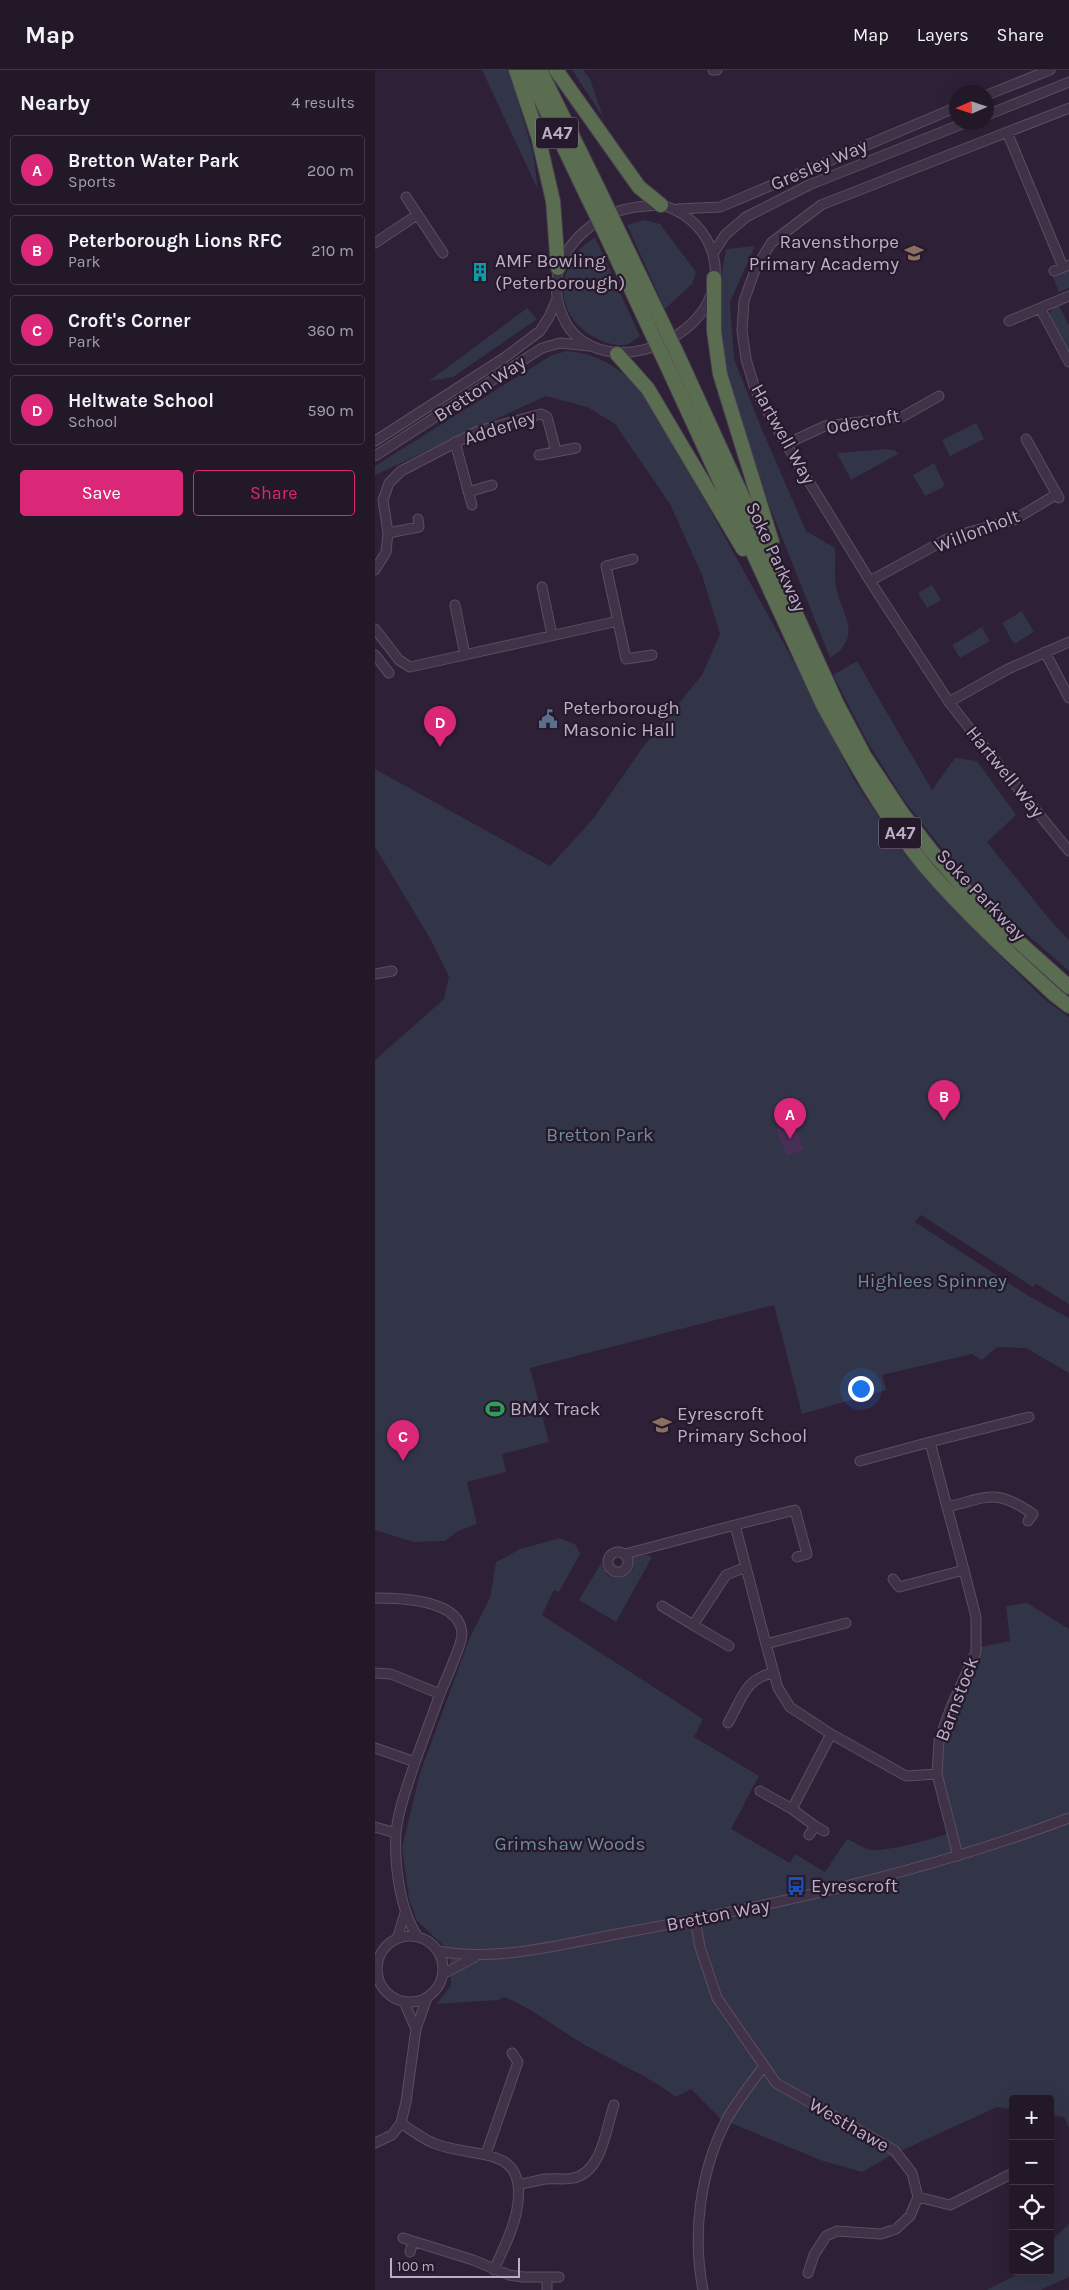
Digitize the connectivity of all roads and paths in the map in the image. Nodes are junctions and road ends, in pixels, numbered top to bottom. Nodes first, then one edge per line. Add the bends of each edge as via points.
1 (515, 70) edge
2 (527, 70) edge
3 (541, 70) edge
4 (556, 70) edge
5 (713, 70) edge
6 (717, 70) edge
7 (1050, 70) edge
8 (1069, 82) edge
9 (994, 92) edge
10 (1069, 108) edge
11 (949, 110) edge
12 (994, 112) edge
13 (949, 129) edge
14 (1007, 132) junction
15 (593, 193) junction
16 (406, 197) dead end
17 (661, 205) junction
18 (678, 209) junction
19 (417, 215) junction
20 (375, 243) edge
21 (714, 252) junction
22 (443, 253) dead end
23 (558, 268) junction
24 (1062, 268) edge
25 (714, 278) junction
26 (1069, 296) edge
27 (557, 299) junction
28 (1040, 308) junction
29 (1009, 321) dead end
30 (657, 327) junction
31 (592, 346) junction
32 (617, 354) junction
33 (1069, 362) edge
34 (939, 396) dead end
35 (1026, 439) dead end
36 (375, 441) edge
37 (455, 442) junction
38 (786, 444) junction
39 (576, 448) dead end
40 (556, 452) junction
41 (539, 455) dead end
42 (375, 456) edge
43 (492, 486) dead end
44 (468, 492) junction
45 (472, 505) dead end
46 (418, 519) dead end
47 (388, 534) junction
48 (633, 559) dead end
49 (375, 570) edge
50 (870, 581) junction
51 (542, 587) dead end
52 (791, 602) junction
53 (455, 605) dead end
54 (618, 621) junction
55 (785, 621) junction
56 (375, 629) edge
57 (552, 635) junction
58 (1069, 642) edge
59 (386, 645) junction
60 (1045, 652) junction
61 (375, 654) edge
62 (465, 655) junction
63 (652, 655) dead end
64 (389, 673) dead end
65 (1069, 698) edge
66 (949, 702) junction
67 (1069, 851) edge
68 (392, 971) dead end
69 (375, 974) edge
70 (1069, 986) edge
71 (1069, 1006) edge
72 (1017, 1410) dead end
73 (1029, 1417) dead end
74 (1019, 1419) junction
75 (930, 1442) junction
76 (867, 1448) dead end
77 (947, 1507) junction
78 (1028, 1521) dead end
79 (735, 1525) junction
80 (625, 1554) dead end
81 (797, 1557) dead end
82 (745, 1567) junction
83 (964, 1570) junction
84 (893, 1579) dead end
85 (375, 1598) edge
86 (662, 1606) dead end
87 (846, 1623) dead end
88 (693, 1625) junction
89 (766, 1644) junction
90 (729, 1646) dead end
91 (375, 1673) edge
92 (773, 1673) junction
93 (440, 1694) junction
94 (728, 1723) dead end
95 (831, 1734) junction
96 (375, 1748) edge
97 (415, 1762) junction
98 (937, 1774) junction
99 (760, 1790) dead end
100 (792, 1809) junction
101 (1069, 1818) edge
102 (815, 1826) junction
103 (375, 1827) edge
104 (824, 1832) dead end
105 (396, 1833) junction
106 (809, 1835) dead end
107 (958, 1856) junction
108 (405, 1912) junction
109 (695, 1920) junction
110 (418, 1937) junction
111 (397, 1939) junction
112 (438, 1952) junction
113 (477, 1956) junction
114 (377, 1960) edge
115 (443, 1974) junction
116 (378, 1984) edge
117 (427, 1998) junction
118 (404, 2002) junction
119 (416, 2029) junction
120 (512, 2053) dead end
121 (763, 2067) junction
122 (614, 2105) dead end
123 (401, 2123) junction
124 (375, 2143) edge
125 (486, 2154) junction
126 (1009, 2175) edge
127 (520, 2184) junction
128 (918, 2197) junction
129 (403, 2238) dead end
130 (413, 2242) junction
131 (410, 2252) dead end
132 (494, 2270) junction
133 (808, 2273) dead end
134 (547, 2277) junction
135 (559, 2277) dead end
136 (547, 2289) edge
137 (703, 2290) edge

1 - 23 highway via 538,136 553,201
2 - 15 highway, Soke Parkway / A47
3 - 15 highway, Soke Parkway / A47
4 - 17 highway via 639,187
5 - 6 street
7 - 9 street
8 - 12 street
10 - 14 street, Hartwell Way
11 - 18 street, Gresley Way via 720,207
13 - 21 street, Gresley Way via 809,185 746,216 725,235
14 - 24 street
14 - 38 street, Hartwell Way via 821,206 771,243 755,270 744,301 742,331 755,389
15 - 30 highway, Soke Parkway / A47, bridge
16 - 19 street
17 - 18 street
17 - 23 street via 614,213 591,226 574,242
18 - 21 street via 696,224
19 - 20 street
19 - 22 street
21 - 25 street
23 - 27 street
25 - 32 street via 704,308 683,331 661,343
25 - 52 highway, A47 via 714,331 719,374
26 - 28 street
27 - 31 street via 563,318 575,335
27 - 36 street, Bretton Way via 540,331
28 - 29 street
28 - 33 street
30 - 52 highway, Soke Parkway / A47, bridge via 681,362
30 - 55 highway, Soke Parkway / A47, bridge via 668,368
31 - 32 street
31 - 42 street, Bretton Way via 560,343 542,348
32 - 55 highway, A47 via 648,389
34 - 38 street, Odecroft via 902,418 825,426
35 - 50 street, Willonholt via 1058,496 1014,520 945,540
37 - 40 street, Adderley via 543,410
37 - 44 street, Adderley
37 - 47 street, Adderley via 401,471 389,483 383,500
38 - 50 street, Hartwell Way
39 - 40 street, Adderley
40 - 41 street, Adderley
43 - 44 street
44 - 45 street, Adderley
46 - 47 street via 419,527
47 - 49 street, Adderley via 386,552
48 - 54 street via 606,566
50 - 66 street, Hartwell Way
51 - 57 street
52 - 70 highway, Soke Parkway / A47 via 837,704 865,756 902,813 981,908
53 - 62 street
54 - 57 street
54 - 63 street via 626,659
55 - 71 highway, Soke Parkway / A47 via 849,753 893,824 974,920
56 - 59 street
57 - 62 street
58 - 60 street
59 - 61 street
59 - 62 street via 410,667
60 - 65 street
60 - 66 street
61 - 64 street
66 - 67 street, Hartwell Way
68 - 69 street
72 - 74 street
73 - 74 street
74 - 75 street
75 - 76 street via 864,1459
75 - 77 street, Barnstock
77 - 78 street via 1004,1496 1033,1514
77 - 83 street, Barnstock
79 - 80 street
79 - 81 street via 795,1510 807,1554
79 - 82 street
82 - 88 street via 726,1575
82 - 89 street
83 - 84 street via 899,1587
83 - 98 street, Barnstock via 975,1617 976,1652 939,1741
85 - 93 street via 402,1598 431,1604 449,1610 459,1622 462,1637
86 - 88 street
87 - 89 street via 834,1631
88 - 90 street
89 - 92 street
91 - 93 street via 391,1674
92 - 94 street via 759,1675 749,1685 731,1708
92 - 95 street via 790,1707
93 - 97 street
95 - 98 street via 906,1776
95 - 100 street
96 - 97 street
97 - 105 street
98 - 107 street, Barnstock
99 - 100 street
100 - 102 street
101 - 107 street, Bretton Way
102 - 104 street
102 - 106 street
103 - 105 street
105 - 108 street
107 - 109 street, Bretton Way via 865,1882
108 - 110 street
108 - 111 street
109 - 113 street, Bretton Way
109 - 121 street, Westhawe via 704,1962 717,1998
110 - 111 street
110 - 112 street
111 - 114 street
112 - 113 street, Bretton Way
112 - 115 street
113 - 115 street, Bretton Way
114 - 116 street
115 - 117 street
116 - 118 street
117 - 118 street
117 - 119 street
118 - 119 street
119 - 123 street
120 - 125 street via 522,2063
121 - 128 street, Westhawe via 776,2083 893,2150 912,2173
121 - 137 street via 727,2120 705,2180 698,2231
122 - 127 street via 606,2115 591,2169 583,2176
123 - 124 street via 392,2135
123 - 125 street via 434,2143
125 - 127 street via 509,2166
126 - 128 street via 950,2205
127 - 132 street via 517,2211
128 - 133 street via 910,2216 896,2228 881,2234 837,2231 826,2236 818,2246 816,2262
129 - 130 street
130 - 131 street
130 - 132 street via 473,2260
132 - 134 street via 523,2277
134 - 135 street
134 - 136 street

